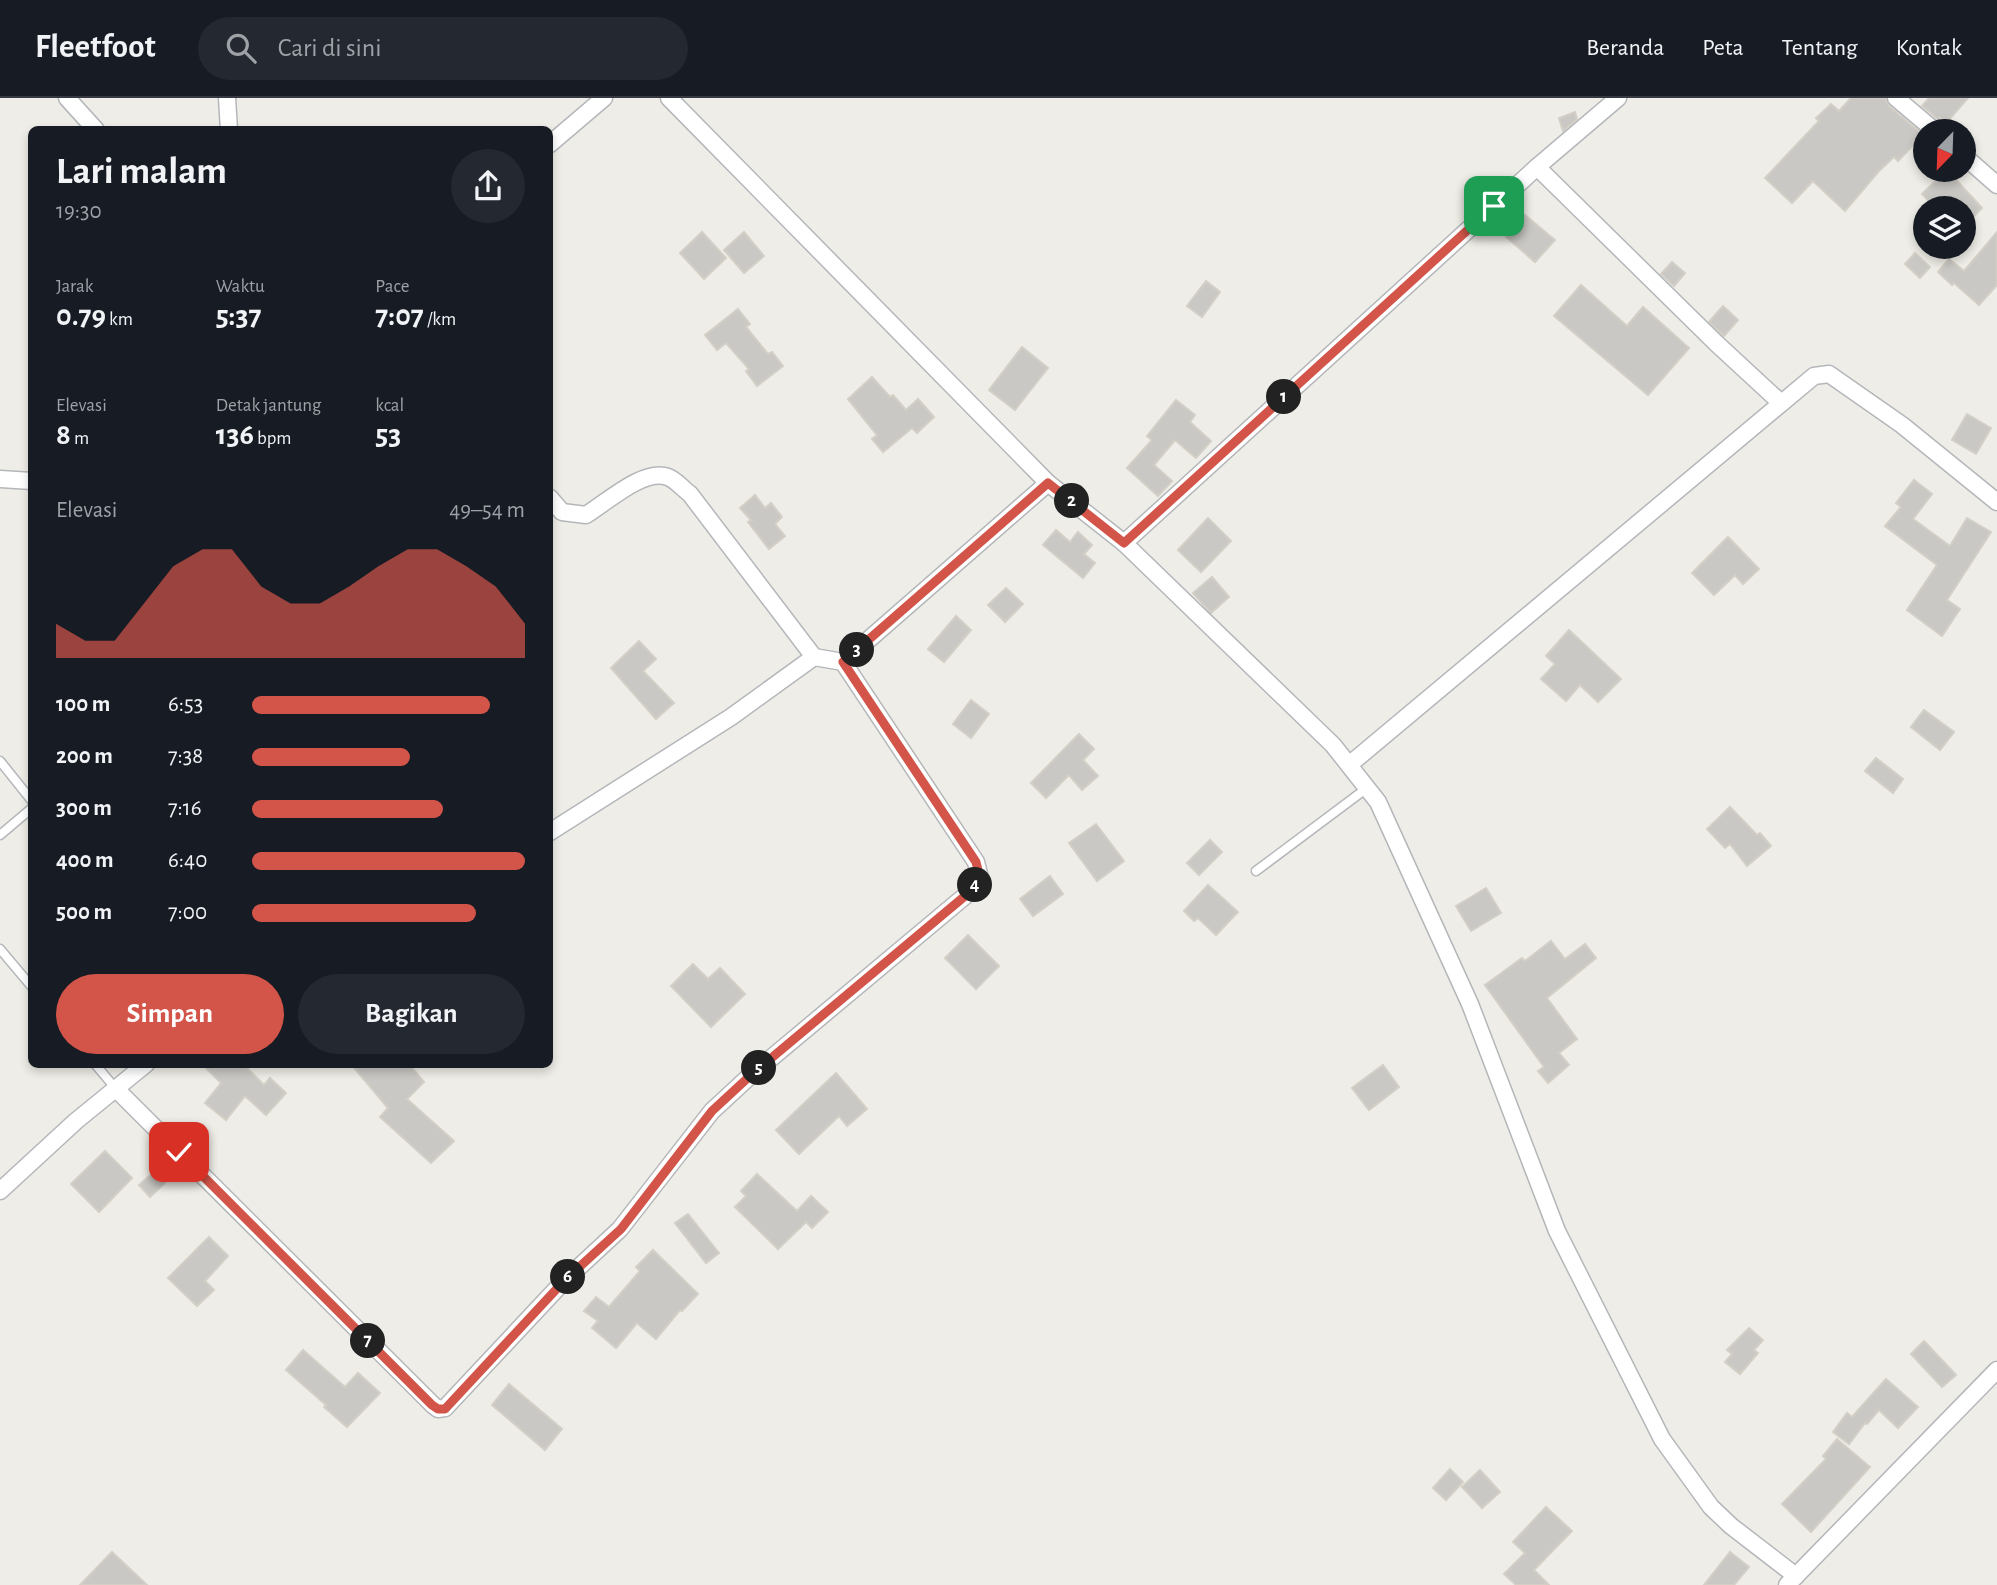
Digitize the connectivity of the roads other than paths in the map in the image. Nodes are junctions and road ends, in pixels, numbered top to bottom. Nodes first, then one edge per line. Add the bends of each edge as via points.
1 (67, 98) edge
2 (227, 98) edge
3 (604, 98) edge
4 (669, 98) edge
5 (1618, 98) edge
6 (1896, 98) edge
7 (1921, 119) edge
8 (92, 126) edge
9 (229, 126) edge
10 (553, 141) edge
11 (1537, 167) junction
12 (1976, 167) edge
13 (1997, 185) edge
14 (1781, 403) junction
15 (0, 479) edge
16 (28, 481) edge
17 (1048, 483) junction
18 (553, 502) edge
19 (1997, 502) edge
20 (1124, 543) junction
21 (814, 657) junction
22 (843, 662) junction
23 (0, 761) edge
24 (1349, 765) junction
25 (1367, 788) junction
26 (28, 796) edge
27 (28, 811) edge
28 (553, 830) edge
29 (0, 835) edge
30 (1256, 871) dead end
31 (0, 949) edge
32 (28, 982) edge
33 (98, 1068) edge
34 (141, 1068) edge
35 (116, 1089) junction
36 (0, 1191) edge
37 (1997, 1370) edge
38 (1791, 1580) edge

1 - 8 street
2 - 9 street
3 - 10 street
4 - 17 street
5 - 11 street
6 - 7 street
11 - 14 street
11 - 20 street
12 - 13 street
14 - 19 street via 1814,376 1829,374 1902,425
14 - 24 street
15 - 16 street
17 - 20 street
17 - 22 street
18 - 21 street via 562,512 586,515 640,478 670,478 690,494
20 - 24 street
21 - 22 street
21 - 28 street via 731,717
22 - 35 street via 976,862 980,878 971,891 712,1111 621,1229 564,1281 445,1409 432,1405
23 - 26 lane
24 - 25 street
25 - 30 lane
25 - 38 street via 1384,813 1470,1004 1557,1231 1662,1439 1711,1507
27 - 29 lane
31 - 32 lane
33 - 35 lane
34 - 35 street
35 - 36 street
37 - 38 street

